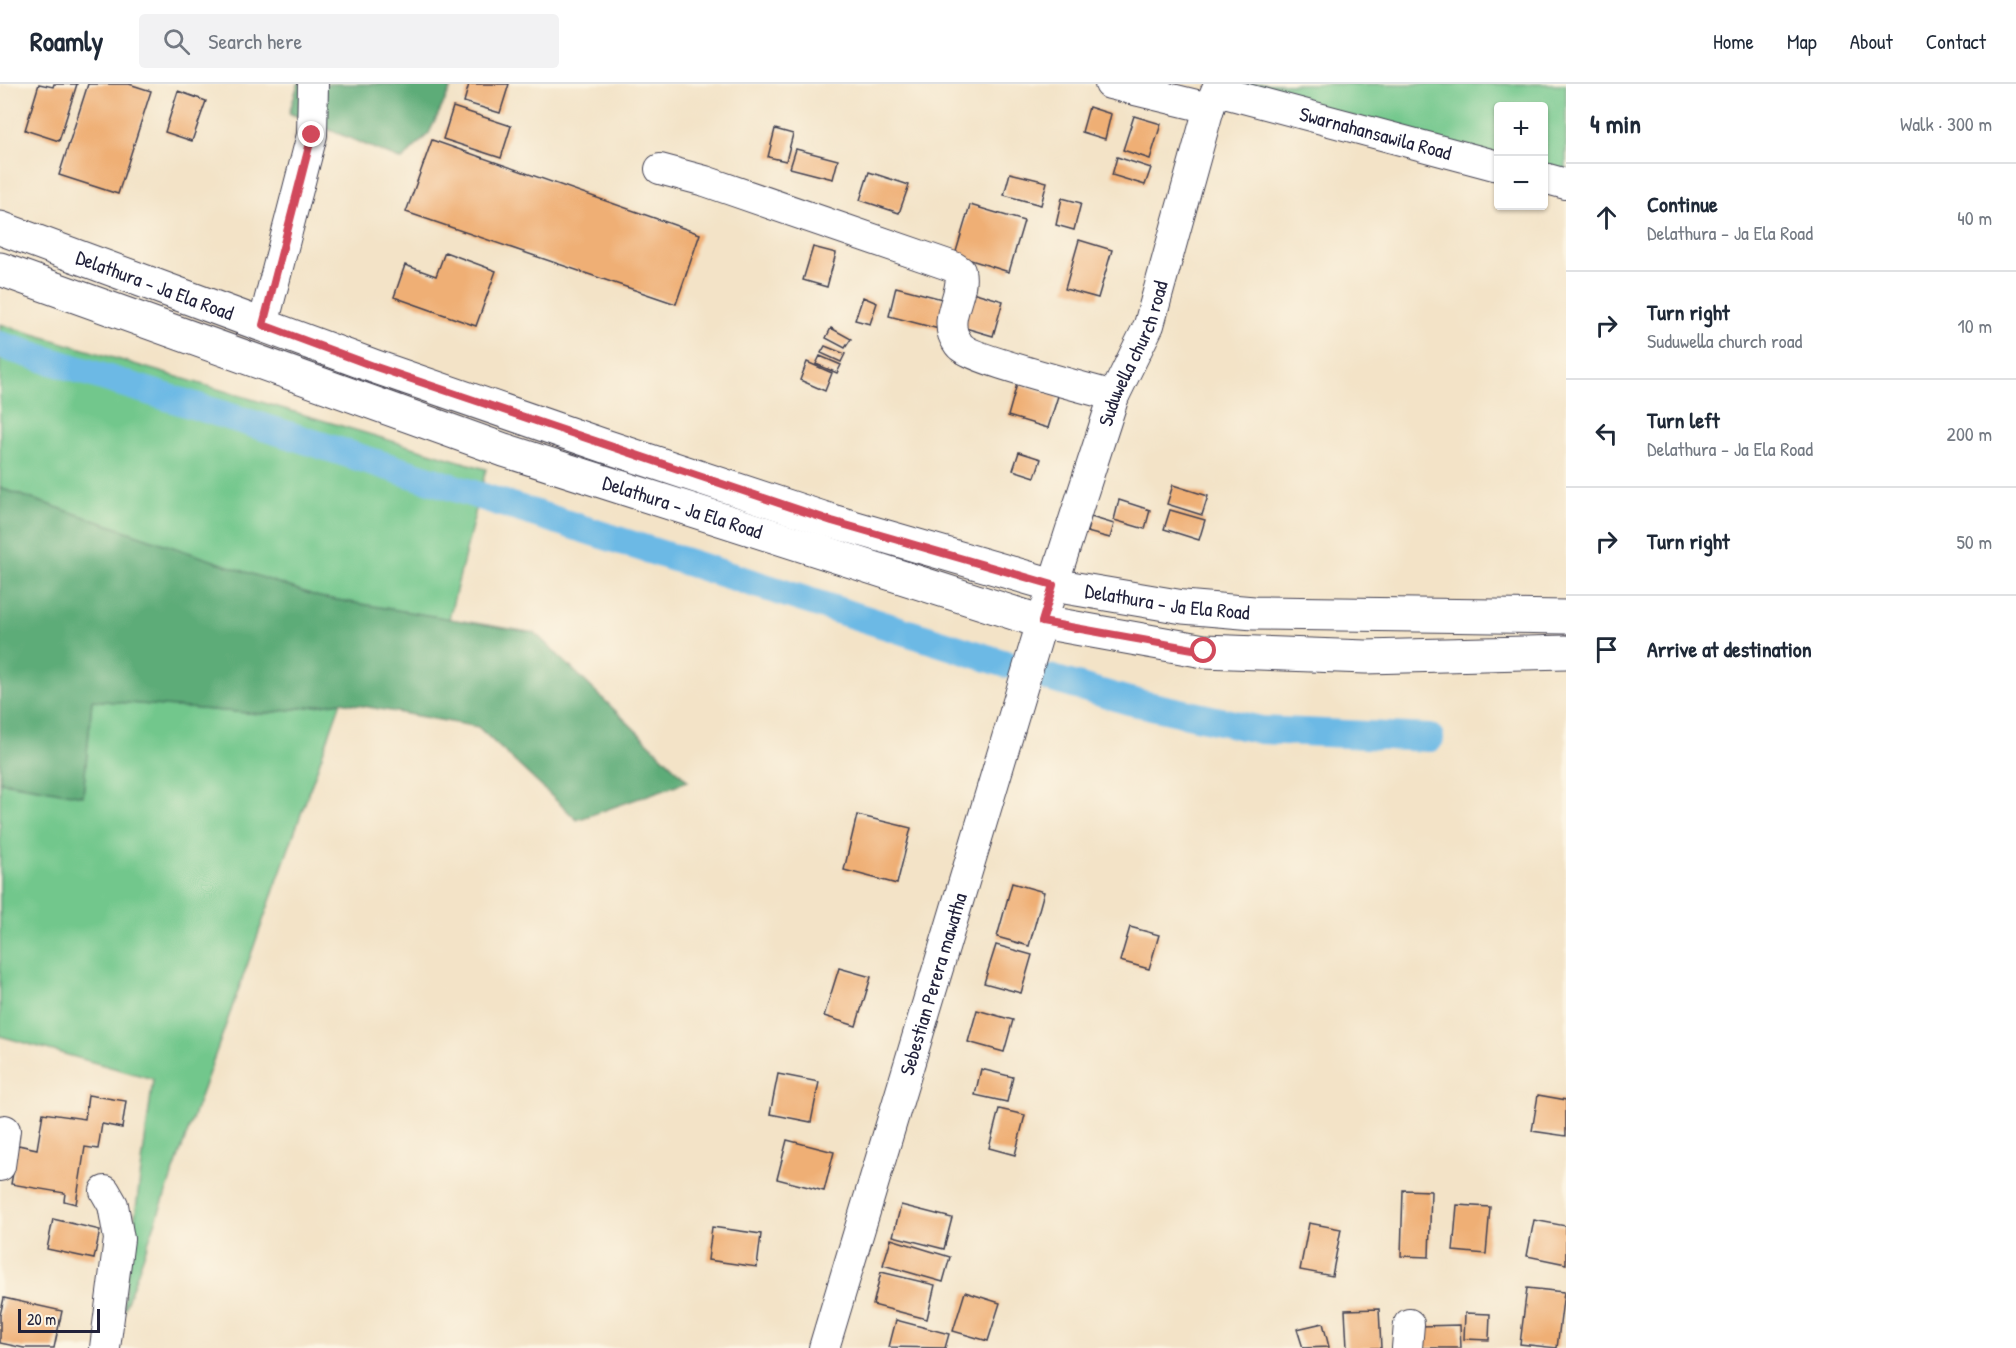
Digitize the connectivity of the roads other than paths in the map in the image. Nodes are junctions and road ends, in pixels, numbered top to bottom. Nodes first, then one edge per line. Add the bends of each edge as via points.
1 (313, 84) edge
2 (1110, 84) edge
3 (1215, 94) edge
4 (1494, 165) edge
5 (660, 169) dead end
6 (1548, 179) edge
7 (1566, 184) edge
8 (0, 228) edge
9 (0, 269) edge
10 (263, 325) junction
11 (1114, 396) junction
12 (1053, 585) junction
13 (1566, 617) edge
14 (1042, 622) junction
15 (1566, 652) edge
16 (5, 1130) dead end
17 (0, 1166) edge
18 (105, 1191) dead end
19 (105, 1348) edge
20 (824, 1348) edge

1 - 10 street via 312,135
2 - 3 street, Swarnahansawila Road
3 - 4 street, Swarnahansawila Road
3 - 11 street, Suduwella church road via 1149,325
5 - 11 street via 954,267 962,279 953,309 952,333 960,347
6 - 7 street
8 - 10 main road, Delathura - Ja Ela Road
9 - 14 main road, Delathura - Ja Ela Road via 504,450
10 - 12 main road, Delathura - Ja Ela Road via 832,521
11 - 12 street, Suduwella church road
12 - 13 main road, Delathura - Ja Ela Road via 1183,607 1254,613
12 - 14 street, Suduwella church road
14 - 15 main road, Delathura - Ja Ela Road via 1204,651 1366,657
14 - 20 street, Sebestian Perera mawatha
16 - 17 street
18 - 19 street via 113,1205 119,1239

